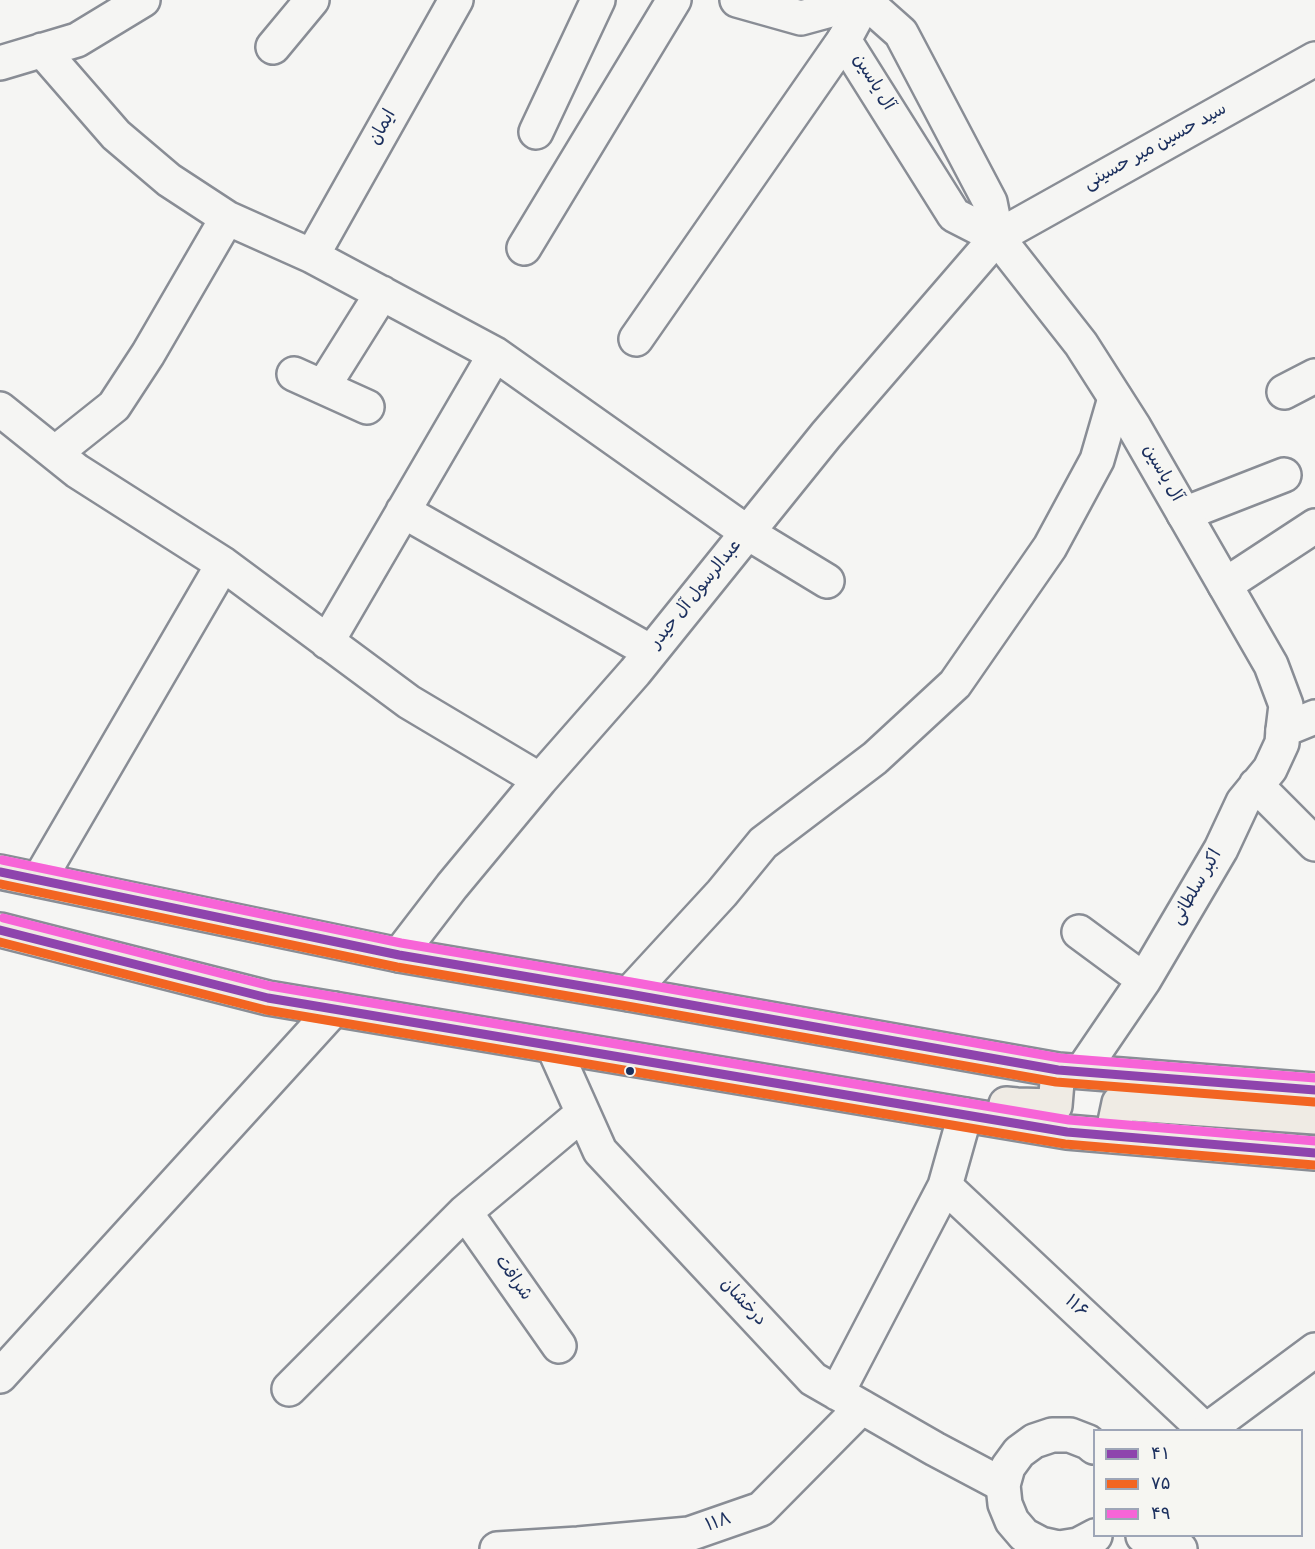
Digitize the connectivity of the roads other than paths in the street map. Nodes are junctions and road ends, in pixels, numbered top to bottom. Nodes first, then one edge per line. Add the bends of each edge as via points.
1 (143, 0) edge
2 (312, 0) edge
3 (456, 0) edge
4 (598, 0) edge
5 (674, 0) edge
6 (737, 0) edge
7 (865, 0) edge
8 (844, 40) junction
9 (273, 46) dead end
10 (42, 50) junction
11 (1315, 59) edge
12 (0, 63) edge
13 (536, 132) dead end
14 (227, 218) junction
15 (997, 237) junction
16 (524, 248) dead end
17 (312, 256) junction
18 (382, 293) junction
19 (636, 339) dead end
20 (495, 354) junction
21 (1315, 376) edge
22 (1284, 392) dead end
23 (1115, 398) junction
24 (367, 407) dead end
25 (0, 409) edge
26 (55, 453) junction
27 (1284, 475) dead end
28 (403, 512) junction
29 (1184, 514) junction
30 (1315, 526) edge
31 (748, 532) junction
32 (223, 564) junction
33 (827, 581) dead end
34 (1225, 585) junction
35 (327, 642) junction
36 (651, 652) junction
37 (1315, 717) edge
38 (1283, 730) junction
39 (540, 780) junction
40 (1256, 785) junction
41 (1315, 844) edge
42 (0, 872) edge
43 (39, 880) junction
44 (0, 930) edge
45 (1079, 932) dead end
46 (399, 955) junction
47 (1144, 980) junction
48 (629, 994) junction
49 (334, 1010) junction
50 (554, 1046) junction
51 (665, 1065) junction
52 (1070, 1070) junction
53 (1315, 1090) edge
54 (583, 1113) junction
55 (965, 1115) junction
56 (1315, 1117) edge
57 (1112, 1136) junction
58 (1315, 1153) edge
59 (945, 1186) junction
60 (465, 1212) junction
61 (559, 1346) dead end
62 (1315, 1350) edge
63 (0, 1376) edge
64 (289, 1389) dead end
65 (850, 1400) junction
66 (1204, 1429) edge
67 (1209, 1429) edge
68 (1093, 1446) edge
69 (1003, 1485) junction
70 (1093, 1537) edge
71 (1146, 1537) edge
72 (1037, 1547) edge
73 (497, 1549) edge
74 (1180, 1549) edge

1 - 10 street via 78,40
2 - 9 street
3 - 17 street, ایمان
4 - 13 street
5 - 16 street
6 - 7 street via 801,18
7 - 8 street, آل یاسین
7 - 15 street, آل یاسین via 901,33 990,202
8 - 15 street, آل یاسین via 954,215
8 - 19 street
10 - 12 street
10 - 14 street via 116,135 169,180
11 - 15 street, سید حسین میر حسینی
14 - 17 street
14 - 26 street via 114,406
15 - 23 street, آل یاسین via 1081,344
15 - 31 street, عبدالرسول آل حیدر
17 - 18 street
18 - 20 street
18 - 24 street via 309,380
20 - 28 street
20 - 31 street
21 - 22 street
23 - 29 street, آل یاسین
23 - 48 street via 1097,460 1050,547 955,684 874,758 763,843
25 - 26 street
26 - 32 street
27 - 29 street
28 - 35 street
28 - 36 street
29 - 34 street, آل یاسین
30 - 34 street
31 - 33 street
31 - 36 street, عبدالرسول آل حیدر
32 - 35 street
32 - 43 street
34 - 38 street, آل یاسین via 1271,664 1286,705
35 - 39 street via 409,702
36 - 39 street, عبدالرسول آل حیدر
37 - 38 street
38 - 40 street, اکبر سلطانی via 1282,743 1270,769
39 - 46 street, عبدالرسول آل حیدر
40 - 41 street
40 - 47 street, اکبر سلطانی
42 - 43 main road
43 - 46 main road
44 - 49 main road via 268,998
45 - 47 street
46 - 48 main road
47 - 52 street, اکبر سلطانی
48 - 52 main road
49 - 50 main road
49 - 63 street
50 - 51 main road
50 - 54 street, درخشان
51 - 52 main road via 758,1065 1017,1106 1055,1106
51 - 55 main road
52 - 53 main road
54 - 60 street
54 - 65 street, درخشان via 600,1151 813,1379
55 - 57 main road
55 - 59 street, ۱۱۸
56 - 57 main road via 1119,1103
57 - 58 main road
59 - 65 street, ۱۱۸
59 - 66 street, ۱۱۶
60 - 61 street, شرافت
60 - 64 street
62 - 67 street
65 - 69 street, درخشان
65 - 73 street, ۱۱۸ via 760,1509 689,1534
68 - 69 street via 1070,1435 1034,1441 1008,1467
69 - 72 street via 1012,1521
70 - 72 street via 1077,1545
71 - 74 street

